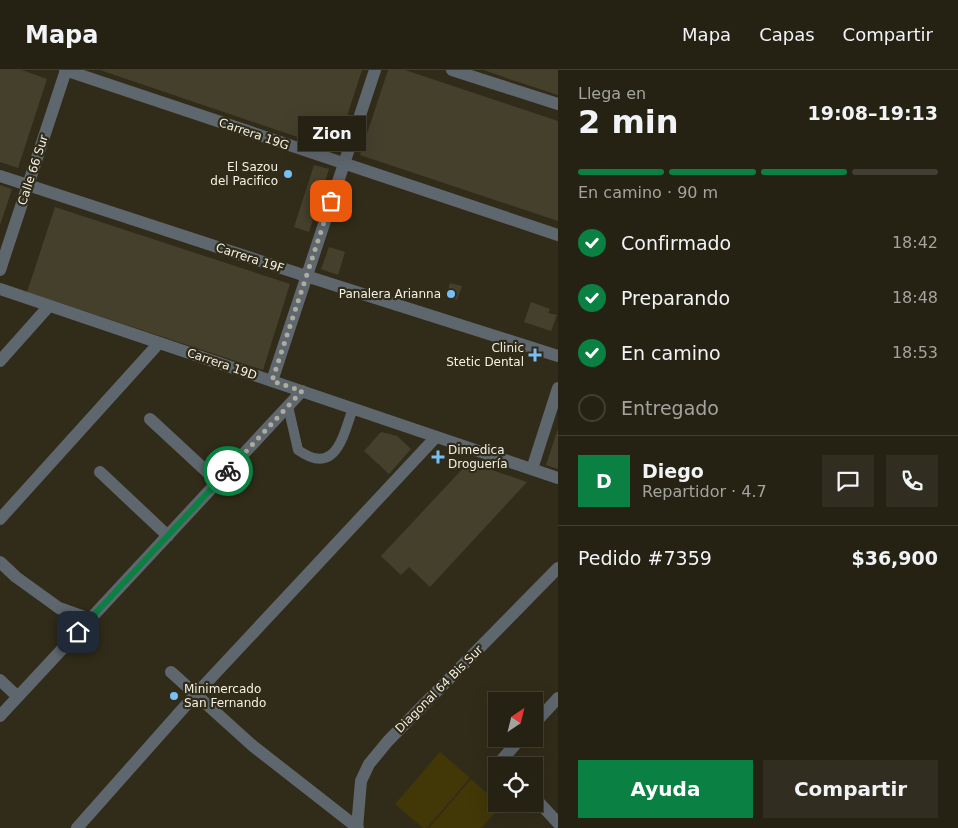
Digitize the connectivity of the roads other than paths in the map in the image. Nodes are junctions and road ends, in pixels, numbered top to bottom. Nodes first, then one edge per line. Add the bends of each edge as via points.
1 (66, 70) edge
2 (375, 70) edge
3 (452, 70) edge
4 (558, 104) edge
5 (343, 164) junction
6 (0, 176) edge
7 (27, 185) junction
8 (558, 235) edge
9 (0, 270) edge
10 (306, 276) junction
11 (0, 289) edge
12 (49, 306) junction
13 (159, 343) junction
14 (558, 356) edge
15 (0, 360) edge
16 (272, 381) junction
17 (558, 388) edge
18 (302, 391) junction
19 (288, 406) junction
20 (353, 408) junction
21 (150, 419) dead end
22 (436, 437) junction
23 (532, 469) junction
24 (100, 472) dead end
25 (558, 478) edge
26 (218, 482) junction
27 (0, 519) edge
28 (168, 536) junction
29 (0, 562) edge
30 (558, 568) edge
31 (90, 619) junction
32 (171, 672) dead end
33 (0, 680) edge
34 (195, 695) junction
35 (18, 697) junction
36 (558, 698) edge
37 (543, 714) edge
38 (0, 716) edge
39 (543, 807) edge
40 (558, 823) edge
41 (77, 828) edge
42 (357, 828) edge

1 - 5 street, Carrera 19G
1 - 7 street, Calle 66 Sur
2 - 5 street
3 - 4 street
5 - 8 street, Carrera 19G
5 - 10 street
6 - 7 street, Carrera 19F
7 - 9 street, Calle 66 Sur
7 - 10 street, Carrera 19F
10 - 14 street, Carrera 19F
10 - 16 street
11 - 12 street, Carrera 19D
12 - 13 street, Carrera 19D
12 - 15 street
13 - 16 street, Carrera 19D
13 - 27 street
16 - 18 street, Carrera 19D
17 - 23 street
18 - 19 street
18 - 20 street, Carrera 19D
19 - 20 lane via 298,450 320,458 331,456 339,447
19 - 26 street
20 - 22 street, Carrera 19D
21 - 26 street
22 - 23 street, Carrera 19D
22 - 34 street
23 - 25 street, Carrera 19D
24 - 28 street
26 - 28 street
28 - 31 street
29 - 31 street via 59,608
30 - 42 street, Diagonal 64 Bis Sur via 369,764 361,781
31 - 35 street
32 - 34 street
33 - 35 street
34 - 41 street
34 - 42 street via 253,746
35 - 38 street
36 - 37 street
39 - 40 street

